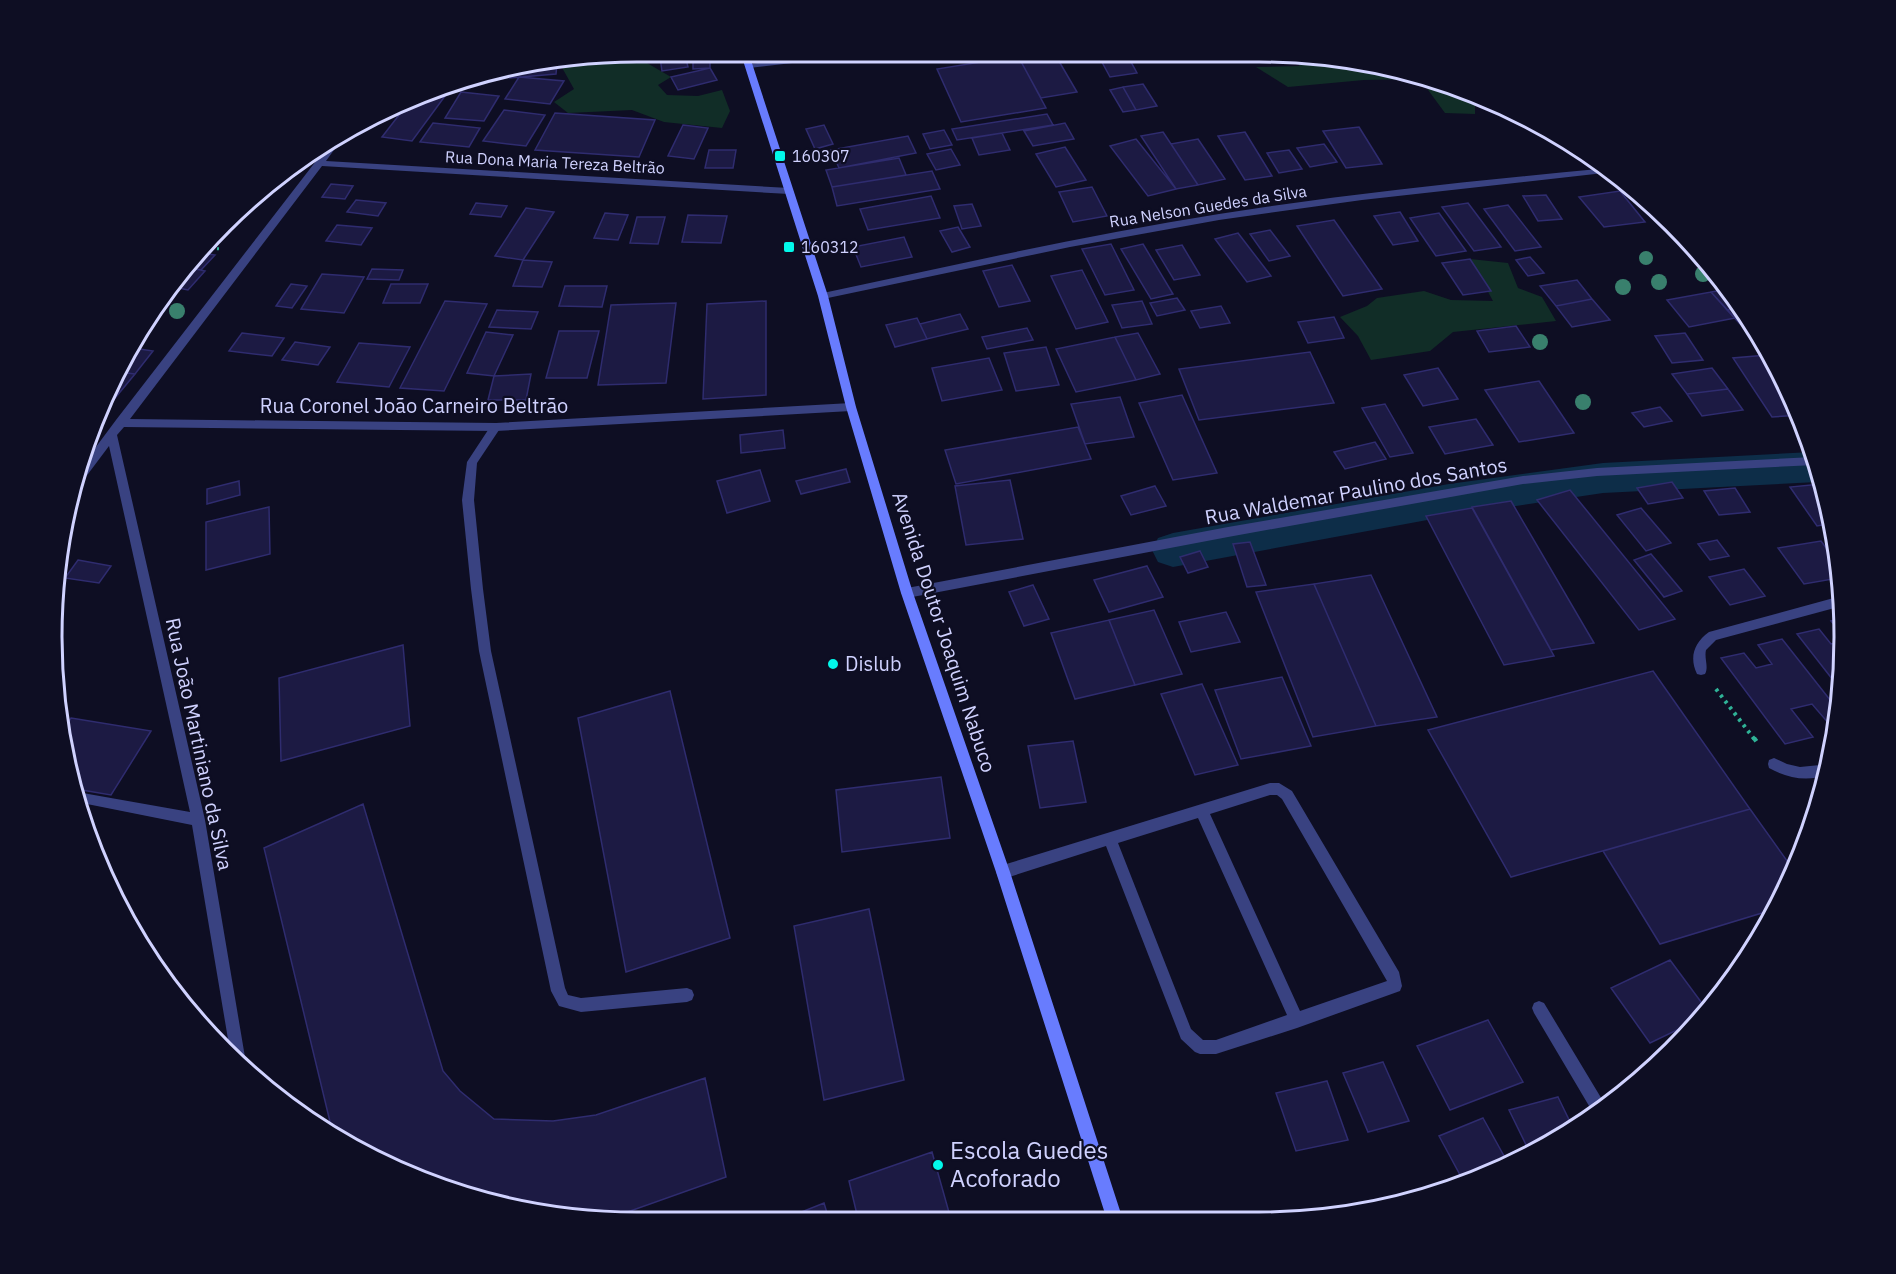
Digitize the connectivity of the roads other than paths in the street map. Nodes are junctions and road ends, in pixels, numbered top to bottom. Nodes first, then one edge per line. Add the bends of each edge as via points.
1 (748, 62) edge
2 (784, 62) edge
3 (749, 66) junction
4 (328, 152) edge
5 (319, 163) junction
6 (1597, 171) edge
7 (789, 191) junction
8 (823, 296) junction
9 (851, 407) junction
10 (120, 423) junction
11 (496, 427) junction
12 (112, 435) junction
13 (1807, 461) edge
14 (88, 467) edge
15 (907, 593) junction
16 (1833, 603) edge
17 (1701, 670) road end
18 (1774, 764) road end
19 (1818, 770) edge
20 (85, 798) edge
21 (1201, 810) junction
22 (198, 820) junction
23 (1110, 839) junction
24 (1004, 872) junction
25 (687, 995) dead end
26 (1539, 1008) dead end
27 (1297, 1021) junction
28 (237, 1050) edge
29 (1596, 1103) edge
30 (1112, 1212) edge

1 - 3 main road, Avenida Doutor Joaquim Nabuco
2 - 3 street
3 - 7 main road, Avenida Doutor Joaquim Nabuco
4 - 5 street
5 - 7 street, Rua Dona Maria Tereza Beltrão
5 - 10 street
6 - 8 street, Rua Nelson Guedes da Silva via 1220,217
7 - 8 main road, Avenida Doutor Joaquim Nabuco
8 - 9 main road, Avenida Doutor Joaquim Nabuco
9 - 11 street, Rua Coronel João Carneiro Beltrão
9 - 15 main road, Avenida Doutor Joaquim Nabuco
10 - 11 street, Rua Coronel João Carneiro Beltrão
10 - 12 street
11 - 25 street via 472,462 468,500 477,588 485,651 558,991 564,1001 581,1005
12 - 14 street
12 - 22 street, Rua João Martiniano da Silva
13 - 15 street, Rua Waldemar Paulino dos Santos via 1597,472 1523,480
15 - 24 main road, Avenida Doutor Joaquim Nabuco
16 - 17 street via 1713,636 1703,642 1698,653
18 - 19 street via 1801,773
20 - 22 street
21 - 23 street
21 - 27 street
21 - 27 street via 1274,788 1283,791 1395,980 1393,988
22 - 28 street, Rua João Martiniano da Silva
23 - 24 street
23 - 27 street via 1186,1034 1193,1042 1200,1047 1216,1047
24 - 30 main road, Avenida Doutor Joaquim Nabuco
26 - 29 street

